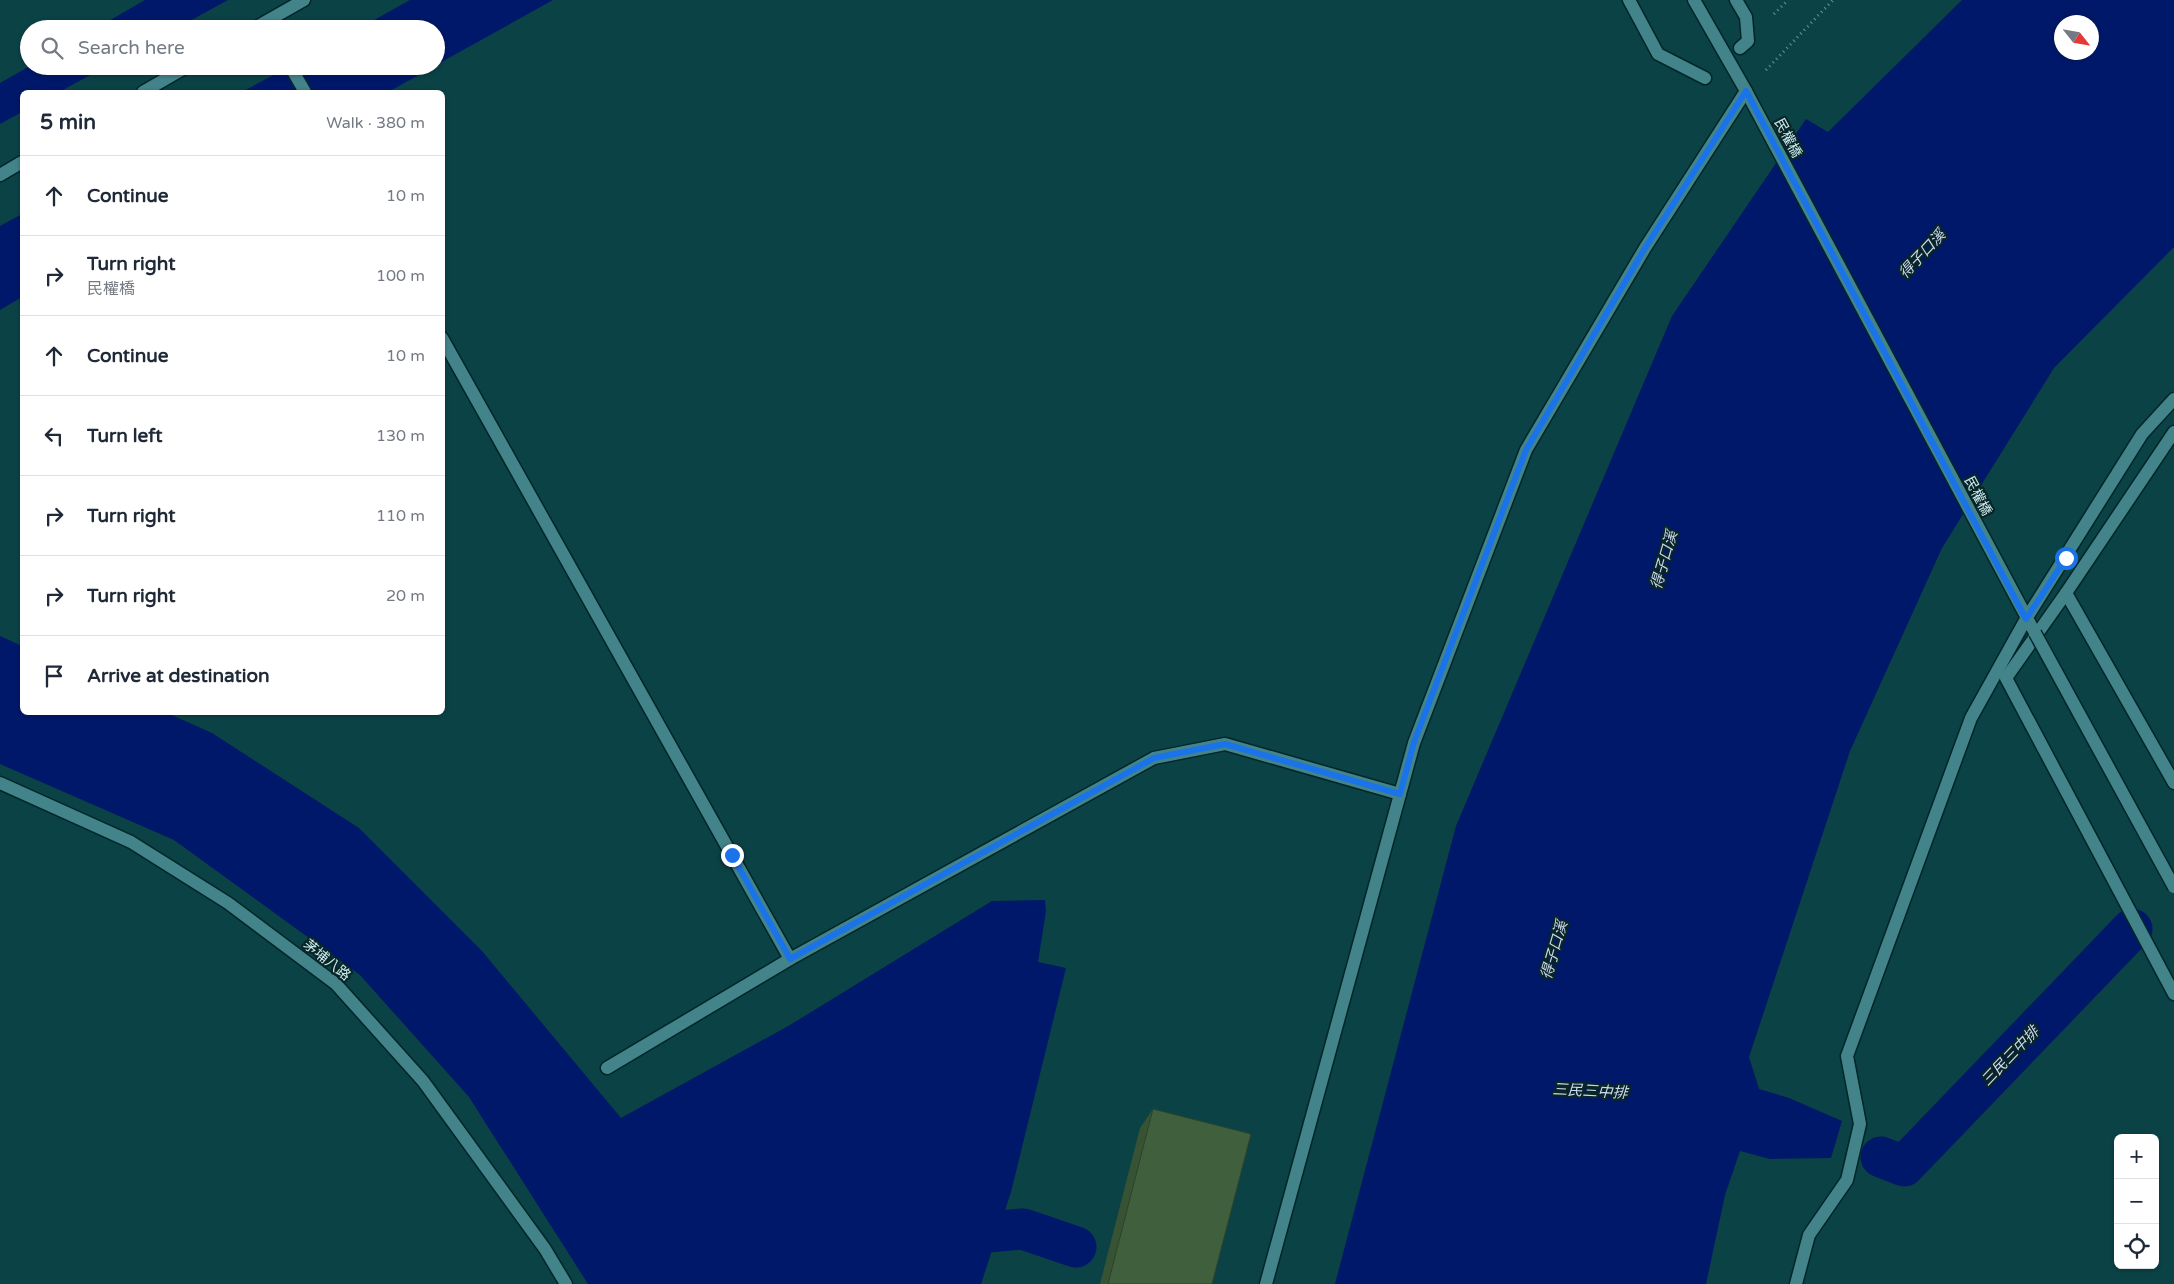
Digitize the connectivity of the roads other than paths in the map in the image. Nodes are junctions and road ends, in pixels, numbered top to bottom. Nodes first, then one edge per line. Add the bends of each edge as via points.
1 (304, 0) edge
2 (1629, 0) edge
3 (1694, 0) edge
4 (1736, 0) edge
5 (274, 20) edge
6 (1740, 48) dead end
7 (172, 75) edge
8 (295, 75) edge
9 (1705, 78) dead end
10 (146, 90) edge
11 (304, 90) edge
12 (1746, 91) junction
13 (20, 163) edge
14 (0, 175) edge
15 (445, 343) edge
16 (2174, 400) edge
17 (2174, 432) edge
18 (2066, 593) junction
19 (2026, 619) junction
20 (0, 783) edge
21 (2174, 783) edge
22 (1400, 794) junction
23 (2174, 887) edge
24 (790, 959) junction
25 (2174, 994) edge
26 (607, 1068) dead end
27 (566, 1284) edge
28 (1266, 1284) edge
29 (1796, 1284) edge

1 - 5 street
2 - 9 street via 1658,54
3 - 12 street, 民權橋
4 - 6 street via 1746,17 1748,42
7 - 10 street
8 - 11 street
12 - 19 street, 民權橋
12 - 22 street via 1645,248 1526,450 1414,742
13 - 14 street
15 - 24 street
16 - 19 street via 2142,434
17 - 18 street
18 - 21 street
18 - 25 street via 2006,678
19 - 23 street, 民權橋, bridge
19 - 29 street via 1971,718 1847,1056 1860,1124 1847,1180 1809,1235
20 - 27 street, 茅埔八路 via 131,842 228,903 336,984 422,1081 545,1249
22 - 24 street via 1225,744 1154,758
22 - 28 street
24 - 26 street

